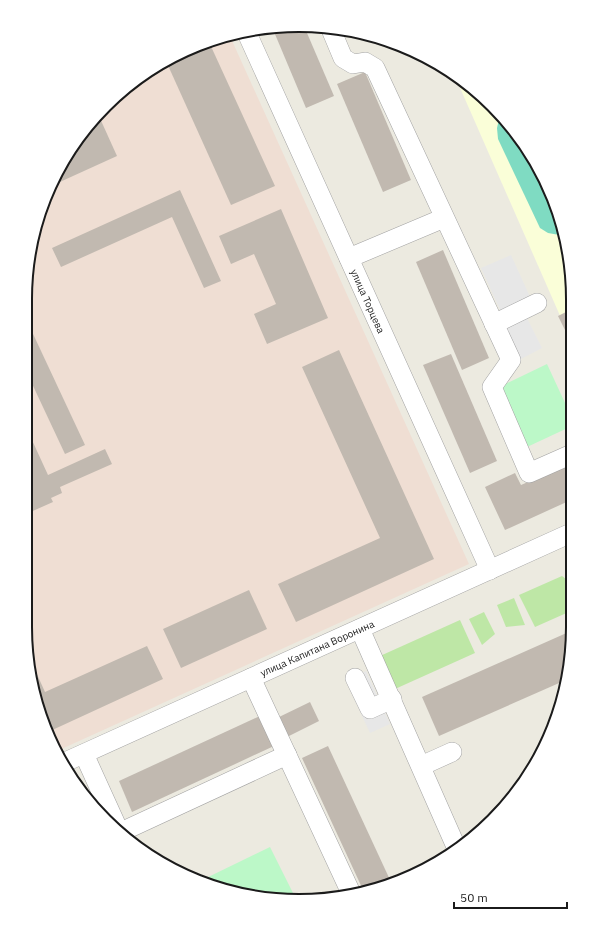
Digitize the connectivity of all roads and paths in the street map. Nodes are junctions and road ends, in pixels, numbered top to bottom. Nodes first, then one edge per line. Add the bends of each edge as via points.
1 (333, 34) edge
2 (249, 37) edge
3 (444, 218) junction
4 (349, 258) junction
5 (537, 303) dead end
6 (494, 324) junction
7 (566, 457) edge
8 (566, 535) edge
9 (490, 570) junction
10 (360, 629) junction
11 (251, 678) junction
12 (355, 678) dead end
13 (392, 699) junction
14 (452, 752) dead end
15 (84, 754) junction
16 (287, 755) junction
17 (68, 761) edge
18 (421, 766) junction
19 (114, 819) edge
20 (125, 830) edge
21 (455, 844) edge
22 (350, 889) edge

1 - 3 street via 343,58 353,64 365,62 375,68
2 - 4 street, улица Торцева
3 - 4 street
3 - 6 street
4 - 9 street, улица Торцева
5 - 6 street
6 - 7 street via 511,360 492,387 529,473
8 - 9 street, улица Капитана Воронина
9 - 10 street, улица Капитана Воронина
10 - 11 street, улица Капитана Воронина
10 - 13 street
11 - 15 street, улица Капитана Воронина
11 - 16 street
12 - 13 street via 370,709
13 - 18 street
14 - 18 street
15 - 17 street, улица Капитана Воронина
15 - 19 street
16 - 20 street
16 - 22 street
18 - 21 street

